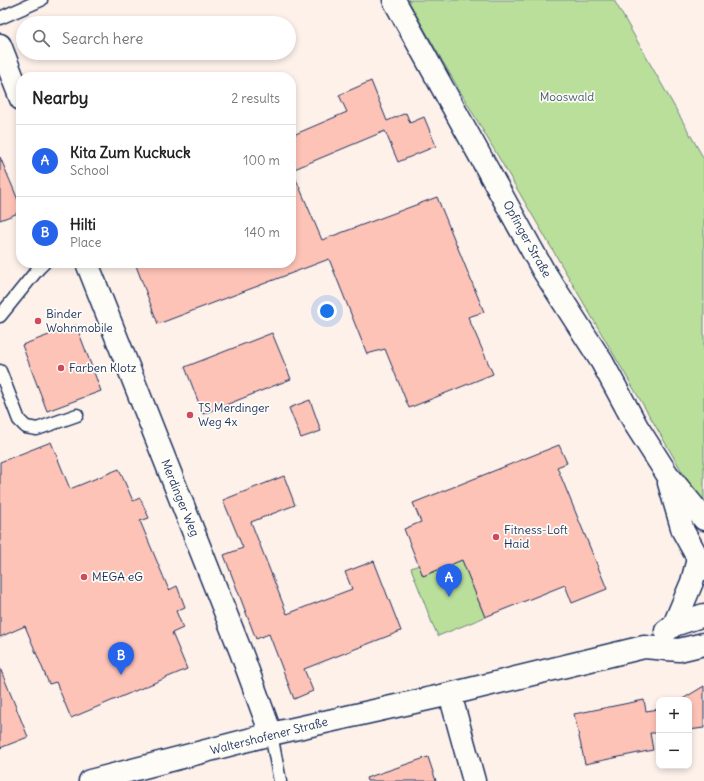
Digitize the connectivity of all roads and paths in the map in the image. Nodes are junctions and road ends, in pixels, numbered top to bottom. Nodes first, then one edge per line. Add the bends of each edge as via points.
1 (41, 0) edge
2 (394, 0) edge
3 (0, 18) edge
4 (0, 45) edge
5 (16, 86) edge
6 (40, 268) edge
7 (89, 268) edge
8 (0, 316) edge
9 (0, 371) edge
10 (77, 415) dead end
11 (667, 474) junction
12 (704, 520) edge
13 (698, 570) edge
14 (704, 615) edge
15 (674, 625) junction
16 (704, 644) edge
17 (644, 646) junction
18 (450, 694) junction
19 (271, 734) junction
20 (90, 781) edge
21 (280, 781) edge
22 (474, 781) edge

1 - 3 lane
2 - 11 street, Opfinger Straße via 544,270 602,362
4 - 5 street
6 - 8 lane
7 - 19 street, Merdinger Weg
9 - 10 lane via 19,420 26,427 37,429
11 - 12 street, Opfinger Straße
11 - 13 street, Opfinger Straße via 683,531
13 - 15 street
14 - 15 street, Waltershofener Straße
15 - 17 street, Waltershofener Straße
16 - 17 street, Waltershofener Straße via 679,650
17 - 18 street, Waltershofener Straße
18 - 19 street, Waltershofener Straße
18 - 22 street
19 - 20 street, Waltershofener Straße
19 - 21 lane

